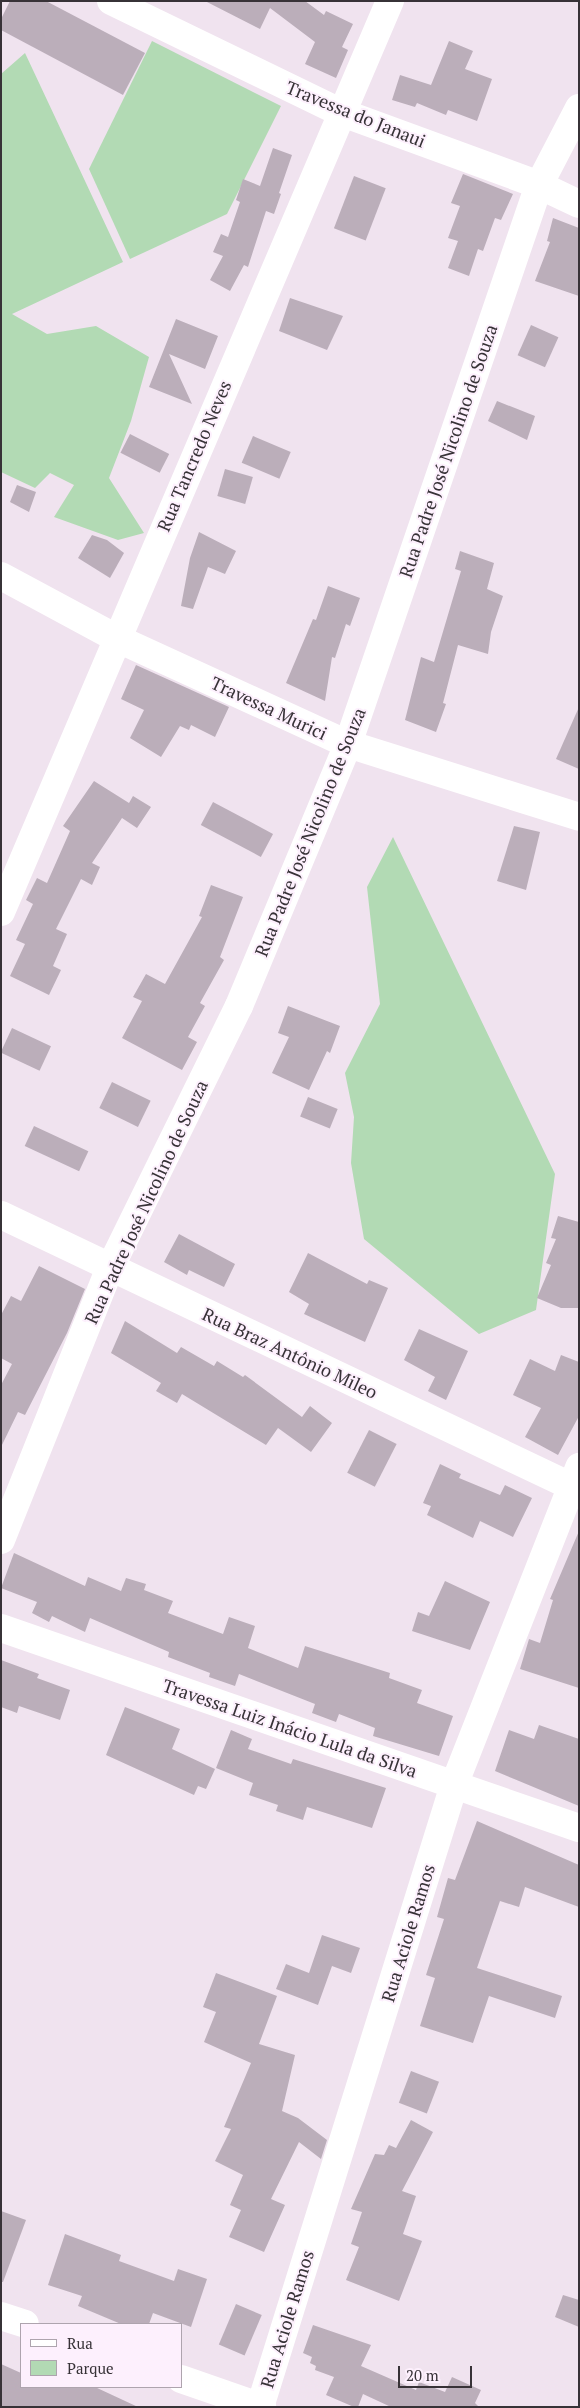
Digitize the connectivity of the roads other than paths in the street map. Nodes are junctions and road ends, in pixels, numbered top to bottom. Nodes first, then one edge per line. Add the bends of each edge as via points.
1 (111, 1) edge
2 (390, 1) edge
3 (579, 108) edge
4 (340, 112) junction
5 (539, 185) junction
6 (579, 204) edge
7 (1, 576) edge
8 (116, 638) junction
9 (348, 744) junction
10 (579, 817) edge
11 (1, 912) edge
12 (1, 1215) edge
13 (110, 1268) junction
14 (576, 1482) edge
15 (1, 1540) edge
16 (1, 1628) edge
17 (454, 1785) junction
18 (579, 1828) edge
19 (1, 2316) edge
20 (22, 2323) edge
21 (182, 2379) edge
22 (261, 2407) edge

1 - 4 street, Travessa do Janaui
2 - 4 street, Rua Tancredo Neves
3 - 5 street, Rua Padre José Nicolino de Souza
4 - 5 street, Travessa do Janaui
4 - 8 street, Rua Tancredo Neves
5 - 6 street, Travessa do Janaui
5 - 9 street, Rua Padre José Nicolino de Souza
7 - 8 street, Travessa Murici
8 - 9 street, Travessa Murici
8 - 11 street, Rua Tancredo Neves
9 - 10 street, Travessa Murici
9 - 13 street, Rua Padre José Nicolino de Souza via 239,1006
12 - 13 street, Rua Braz Antônio Mileo
13 - 14 street, Rua Braz Antônio Mileo
13 - 15 street, Rua Padre José Nicolino de Souza
14 - 17 street, Rua Aciole Ramos
16 - 17 street, Travessa Luiz Inácio Lula da Silva
17 - 18 street, Travessa Luiz Inácio Lula da Silva
17 - 22 street, Rua Aciole Ramos
19 - 20 street
21 - 22 street

